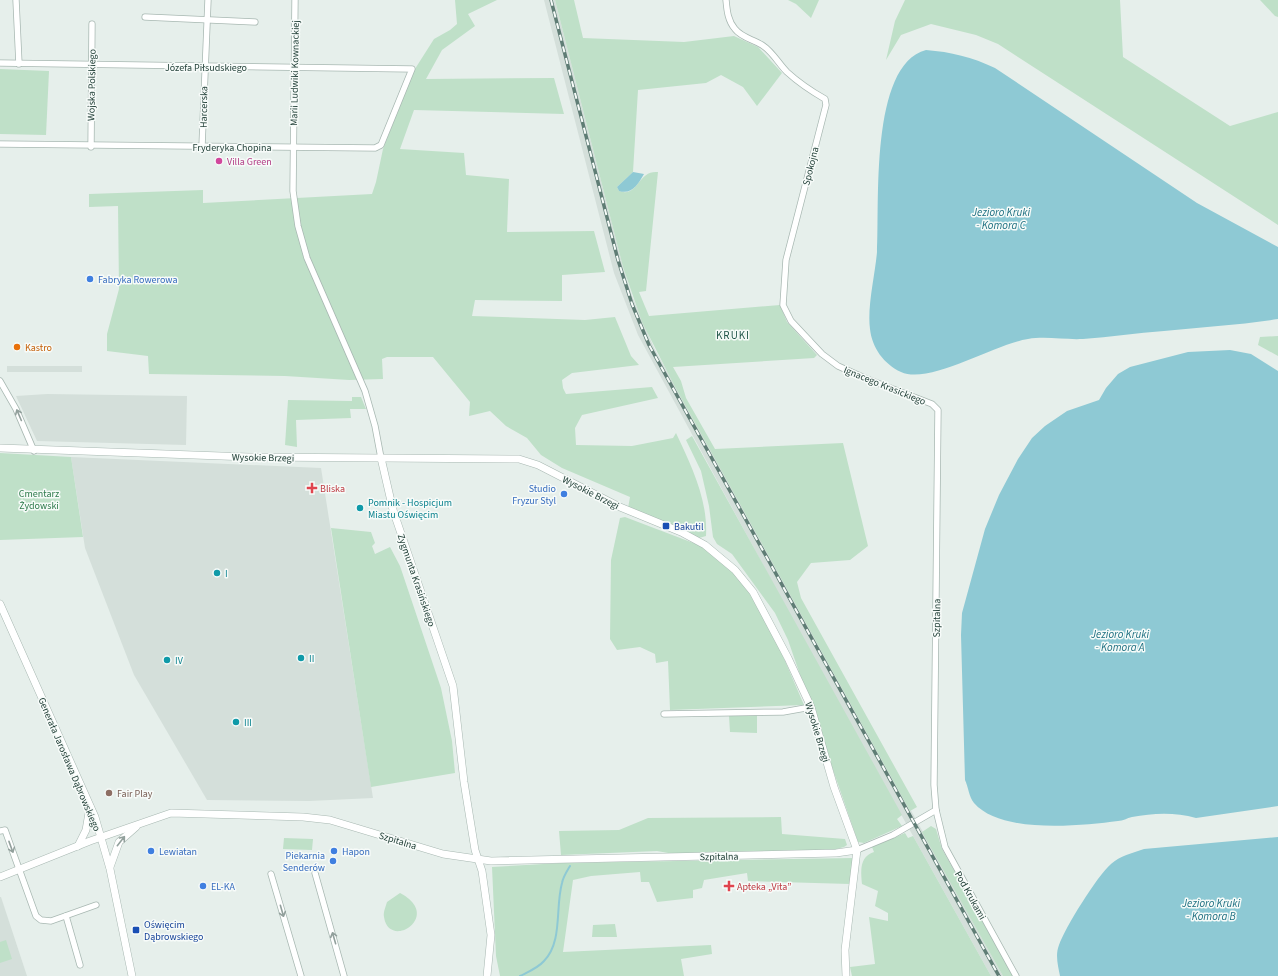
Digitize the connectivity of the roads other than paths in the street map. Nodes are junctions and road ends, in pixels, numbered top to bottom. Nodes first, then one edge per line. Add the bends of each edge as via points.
1 (16, 0) edge
2 (208, 0) edge
3 (295, 0) edge
4 (726, 0) edge
5 (145, 17) dead end
6 (207, 20) junction
7 (255, 22) dead end
8 (92, 24) dead end
9 (0, 63) edge
10 (19, 64) junction
11 (91, 65) junction
12 (204, 67) junction
13 (294, 67) junction
14 (412, 69) joint
15 (0, 144) edge
16 (202, 146) junction
17 (91, 147) junction
18 (293, 147) junction
19 (786, 260) joint
20 (0, 381) edge
21 (938, 410) joint
22 (0, 448) edge
23 (34, 451) junction
24 (382, 458) junction
25 (0, 604) edge
26 (811, 707) junction
27 (664, 714) dead end
28 (89, 803) junction
29 (936, 810) junction
30 (143, 822) junction
31 (0, 831) edge
32 (101, 837) junction
33 (78, 846) junction
34 (857, 850) junction
35 (478, 860) junction
36 (19, 869) junction
37 (110, 869) junction
38 (315, 873) dead end
39 (271, 874) dead end
40 (0, 877) edge
41 (96, 905) dead end
42 (66, 916) junction
43 (80, 965) dead end
44 (132, 976) edge
45 (301, 976) edge
46 (344, 976) edge
47 (487, 976) edge
48 (846, 976) edge
49 (1016, 976) edge

1 - 10 street
2 - 6 street, Harcerska
3 - 13 street, Marii Ludwiki Kownackiej
4 - 19 street, Spokojna via 727,13 736,30 746,39 761,44 801,84 825,99 826,105
5 - 6 street
6 - 7 street
6 - 12 street, Harcerska
8 - 11 street, Wojska Polskiego
9 - 10 street, Józefa Piłsudskiego
10 - 11 street, Józefa Piłsudskiego
11 - 12 street, Józefa Piłsudskiego
11 - 17 street, Wojska Polskiego
12 - 13 street, Józefa Piłsudskiego
12 - 16 street, Harcerska
13 - 14 street, Józefa Piłsudskiego
13 - 18 street, Marii Ludwiki Kownackiej
14 - 18 street, Fryderyka Chopina via 378,147
15 - 17 street, Fryderyka Chopina
16 - 17 street, Fryderyka Chopina
16 - 18 street, Fryderyka Chopina
18 - 24 street, Zygmunta Krasińskiego via 295,202 306,252 365,392
19 - 21 street, Ignacego Krasickiego via 783,305 791,321 822,354 838,366 932,404
23 -> 20 street via 16,409
21 - 29 street, Szpitalna via 934,785
22 - 23 street, Wysokie Brzegi
23 - 24 street, Wysokie Brzegi
24 - 26 street, Wysokie Brzegi via 505,459 529,462 705,545 735,570 753,592
24 - 35 street, Zygmunta Krasińskiego via 393,510 453,686 464,782
25 - 28 street, Generała Jarosława Dąbrowskiego
26 - 27 street via 783,712
26 - 34 street, Wysokie Brzegi via 834,787
28 - 32 street, Generała Jarosława Dąbrowskiego
28 - 33 street via 90,815
29 - 34 street, Szpitalna via 893,835
29 - 49 street, Pod Krukami via 947,851
30 - 32 street, Szpitalna
30 - 35 street, Szpitalna via 171,813 303,817 348,824 442,854
37 -> 30 street via 118,842
31 -> 36 street via 5,830
32 - 33 street, Szpitalna
32 - 37 street, Generała Jarosława Dąbrowskiego
33 - 36 street, Szpitalna
34 - 35 street, Szpitalna via 836,853
34 - 48 street, Wysokie Brzegi via 845,950
35 - 47 street, Zygmunta Krasińskiego via 482,871 491,935
36 - 40 street, Szpitalna
36 - 42 street via 36,916 51,922
37 - 44 street, Generała Jarosława Dąbrowskiego
46 -> 38 street
39 -> 45 street
41 - 42 street
42 - 43 street

